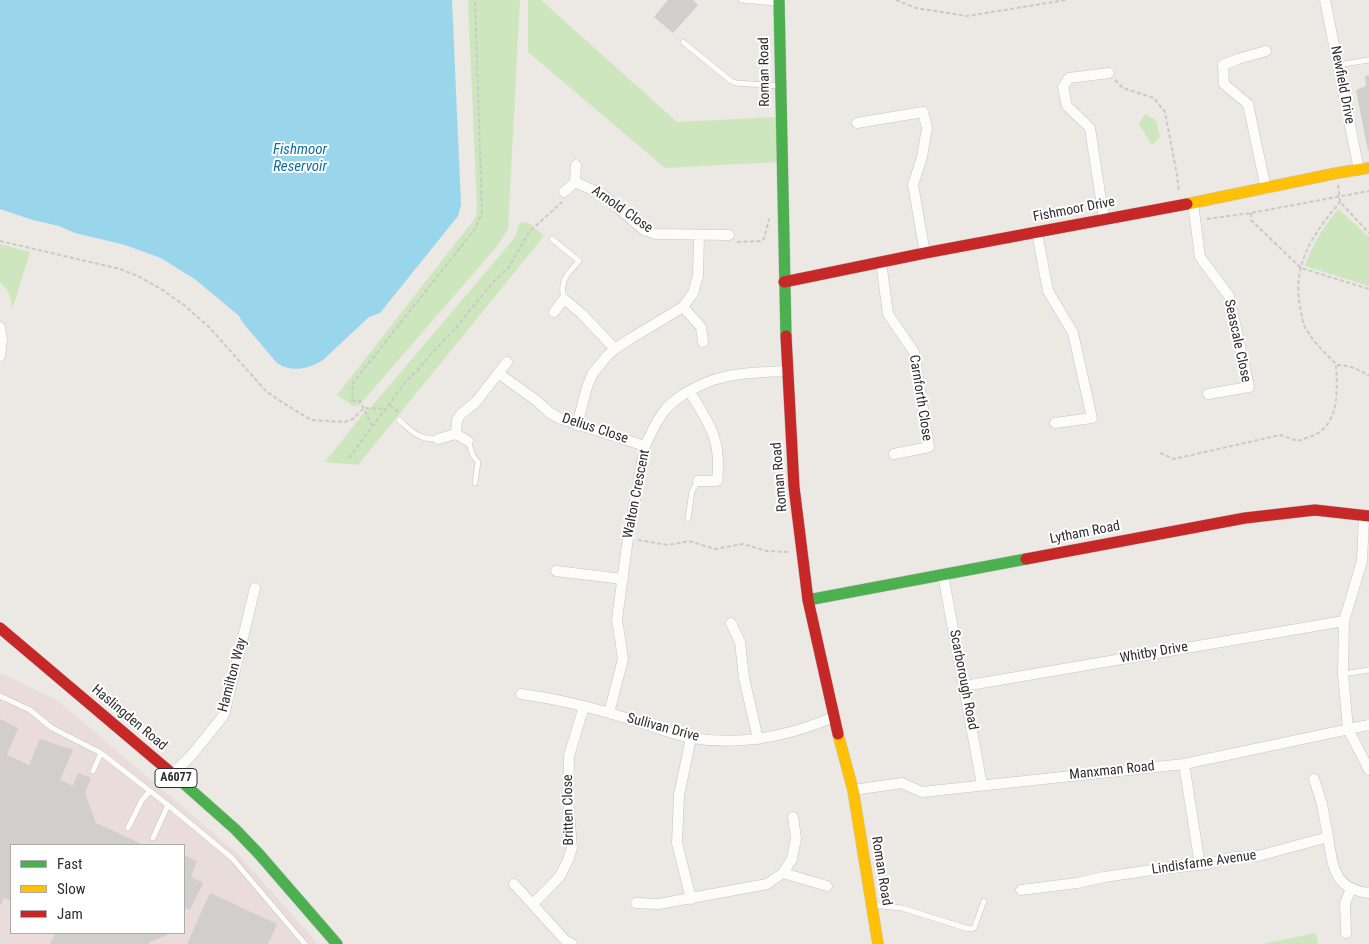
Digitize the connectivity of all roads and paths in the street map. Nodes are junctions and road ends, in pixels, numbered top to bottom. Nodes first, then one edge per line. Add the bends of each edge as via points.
1 (475, 0) edge
2 (741, 0) edge
3 (896, 0) edge
4 (1066, 0) edge
5 (1325, 0) edge
6 (779, 2) edge
7 (683, 42) dead end
8 (1266, 51) dead end
9 (1369, 60) edge
10 (1338, 65) junction
11 (1108, 73) joint
12 (780, 86) junction
13 (857, 123) dead end
14 (576, 165) dead end
15 (1364, 169) edge
16 (1337, 173) junction
17 (575, 182) junction
18 (1266, 189) junction
19 (1369, 191) edge
20 (564, 192) joint
21 (1340, 197) junction
22 (783, 199) junction
23 (1340, 202) junction
24 (1193, 203) junction
25 (1180, 206) junction
26 (1251, 213) junction
27 (1104, 219) junction
28 (1195, 220) junction
29 (1037, 233) junction
30 (1369, 233) edge
31 (728, 235) joint
32 (699, 236) junction
33 (552, 239) dead end
34 (0, 241) edge
35 (925, 253) junction
36 (881, 262) junction
37 (1301, 268) junction
38 (784, 282) junction
39 (1369, 289) edge
40 (564, 299) junction
41 (683, 307) junction
42 (554, 312) dead end
43 (0, 327) edge
44 (703, 342) dead end
45 (615, 348) junction
46 (0, 356) edge
47 (507, 362) dead end
48 (1336, 364) junction
49 (788, 371) junction
50 (498, 373) junction
51 (1369, 376) edge
52 (689, 392) junction
53 (1208, 394) dead end
54 (364, 408) junction
55 (387, 409) junction
56 (399, 420) dead end
57 (1055, 423) dead end
58 (577, 425) junction
59 (372, 426) junction
60 (456, 434) junction
61 (438, 438) joint
62 (468, 441) joint
63 (646, 446) junction
64 (1160, 453) dead end
65 (894, 454) dead end
66 (349, 458) dead end
67 (698, 481) joint
68 (475, 483) dead end
69 (1367, 516) edge
70 (688, 519) dead end
71 (628, 538) junction
72 (802, 553) junction
73 (556, 571) dead end
74 (943, 575) junction
75 (623, 579) junction
76 (255, 588) dead end
77 (808, 600) junction
78 (1344, 621) junction
79 (731, 623) dead end
80 (0, 628) edge
81 (1369, 670) edge
82 (1342, 674) junction
83 (964, 686) junction
84 (521, 694) dead end
85 (0, 696) edge
86 (584, 706) junction
87 (609, 713) junction
88 (834, 717) junction
89 (1369, 725) edge
90 (1348, 729) junction
91 (691, 738) junction
92 (758, 739) junction
93 (101, 753) junction
94 (1184, 764) junction
95 (1369, 770) edge
96 (93, 771) dead end
97 (172, 774) junction
98 (1314, 779) dead end
99 (982, 785) junction
100 (853, 790) junction
101 (150, 791) junction
102 (168, 805) junction
103 (793, 817) dead end
104 (128, 828) dead end
105 (1328, 837) junction
106 (153, 838) dead end
107 (1200, 865) junction
108 (783, 873) junction
109 (514, 884) dead end
110 (828, 886) dead end
111 (1351, 889) junction
112 (1021, 890) dead end
113 (1369, 893) edge
114 (691, 899) junction
115 (984, 901) dead end
116 (636, 903) dead end
117 (533, 904) junction
118 (872, 905) junction
119 (1346, 933) dead end
120 (567, 943) edge
121 (305, 944) edge
122 (337, 944) edge
123 (878, 944) edge

1 - 54 path via 482,212 475,229 353,383 352,400 360,401
2 - 6 lane
3 - 4 path via 916,8 966,16
5 - 10 street, Newfield Drive
6 - 12 main road, Roman Road
7 - 12 lane via 731,81
8 - 18 street via 1223,65 1224,84 1248,104
9 - 10 lane
10 - 15 street, Newfield Drive
11 - 25 path via 1123,88 1154,98 1165,112
11 - 27 street via 1069,78 1062,87 1067,106 1090,128
12 - 22 main road, Roman Road
13 - 35 street via 923,112 927,128 913,185
14 - 17 street, Arnold Close
15 - 16 main road, Fishmoor Drive
16 - 18 main road, Fishmoor Drive
16 - 21 path
17 - 20 street, Arnold Close
17 - 32 street, Arnold Close via 602,194 644,230 656,234
18 - 24 main road, Fishmoor Drive
19 - 21 path
20 - 55 path via 562,202 529,232 509,267 494,280 456,329 408,380
21 - 23 path
21 - 26 path
22 - 31 path via 772,213 761,241 734,242
22 - 38 main road, Roman Road
23 - 30 path
23 - 37 path via 1318,228 1308,245
24 - 25 main road, Fishmoor Drive
24 - 28 street, Seascale Close
25 - 27 main road, Fishmoor Drive
26 - 28 path
26 - 37 path via 1251,220
27 - 29 main road, Fishmoor Drive
28 - 53 street, Seascale Close via 1200,257 1229,296 1249,387
29 - 35 main road, Fishmoor Drive
29 - 57 street via 1048,291 1073,333 1092,418
31 - 32 street, Arnold Close
32 - 41 street via 696,284
33 - 40 lane via 579,261 564,279 561,288
34 - 54 path via 120,269 161,289 184,304 208,327 265,390 311,420 345,422 354,419
35 - 36 main road, Fishmoor Drive
36 - 38 main road, Fishmoor Drive
36 - 65 street, Carnforth Close via 888,314 914,352 929,447
37 - 39 path
37 - 48 path via 1298,296 1304,324 1318,346
38 - 49 main road, Roman Road
40 - 42 street
40 - 45 street
41 - 44 street via 701,327
41 - 45 street
43 - 46 street
45 - 58 street via 593,373
47 - 50 street
48 - 51 path via 1347,365
48 - 64 path via 1337,396 1330,422 1319,432 1298,441 1280,435 1174,459
49 - 52 street, Walton Crescent via 731,374
49 - 72 main road, Roman Road via 794,487
50 - 58 street, Delius Close via 550,413
50 - 60 street via 476,402 461,414
52 - 63 street, Walton Crescent via 666,408
52 - 67 street via 713,432 719,465 717,481
54 - 55 path
54 - 59 path
55 - 59 path
56 - 61 lane via 424,439
58 - 63 street, Delius Close
59 - 66 path
60 - 61 street
60 - 62 street
62 - 68 lane via 478,462
63 - 71 street, Walton Crescent
67 - 70 lane via 692,491
69 - 74 main road, Lytham Road via 1315,510 1245,518
69 - 78 street via 1362,561
71 - 72 path via 668,545 689,540 715,548 744,544 767,551
71 - 75 street, Walton Crescent
72 - 77 main road, Roman Road
73 - 75 street
74 - 77 main road, Lytham Road
74 - 83 street, Scarborough Road
75 - 87 street, Walton Crescent via 617,619 623,659
76 - 97 street, Hamilton Way via 224,715
77 - 88 main road, Roman Road
78 - 82 street
78 - 83 street, Whitby Drive
79 - 92 street via 740,642 744,678
80 - 97 main road, Haslingden Road / A6077
81 - 82 lane
82 - 90 street
83 - 99 street, Scarborough Road
84 - 86 street, Sullivan Drive
85 - 93 lane via 30,710 52,728
86 - 87 street, Sullivan Drive
86 - 117 street, Britten Close via 569,756 572,848 560,876
87 - 91 street, Sullivan Drive
88 - 92 street, Sullivan Drive via 811,727
88 - 100 main road, Roman Road
89 - 90 street, Manxman Road
90 - 94 street, Manxman Road
90 - 95 street
91 - 92 street, Sullivan Drive
91 - 114 street via 678,795 677,843
93 - 96 lane
93 - 101 lane
94 - 99 street, Manxman Road
94 - 107 street
97 - 122 main road, Haslingden Road / A6077 via 252,845
98 - 105 street
99 - 100 street, Manxman Road via 922,792 902,783
100 - 118 main road, Roman Road
101 - 102 lane
101 - 104 lane
102 - 106 lane
102 - 121 lane via 232,858
103 - 108 street via 796,838 792,859
105 - 107 street, Lindisfarne Avenue via 1258,856
105 - 111 street via 1334,870
107 - 112 street, Lindisfarne Avenue
108 - 110 street
108 - 114 street via 767,884
109 - 117 street
111 - 113 street
111 - 119 street via 1345,903
114 - 116 street via 659,904
115 - 118 lane via 974,928 969,929 902,908
117 - 120 street
118 - 123 main road, Roman Road

